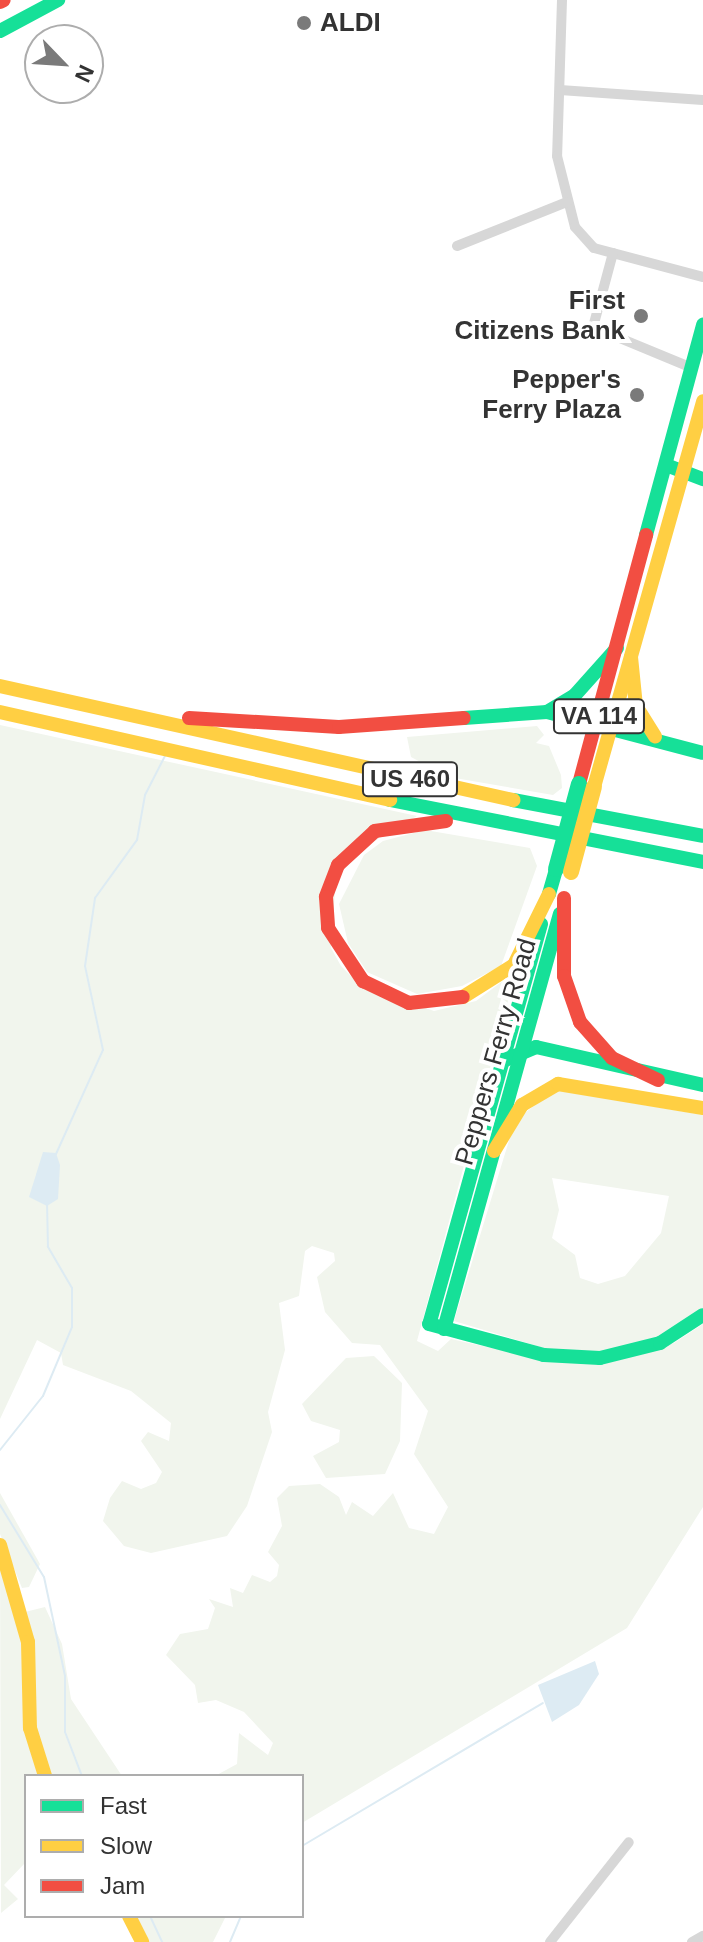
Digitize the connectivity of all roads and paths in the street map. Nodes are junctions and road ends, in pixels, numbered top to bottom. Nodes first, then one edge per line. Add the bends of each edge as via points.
1 (58, 0) edge
2 (562, 0) edge
3 (0, 31) edge
4 (560, 90) junction
5 (703, 100) edge
6 (567, 202) junction
7 (457, 246) dead end
8 (613, 253) junction
9 (703, 277) edge
10 (703, 325) edge
11 (692, 368) junction
12 (703, 401) edge
13 (666, 465) junction
14 (685, 471) junction
15 (703, 479) edge
16 (624, 653) junction
17 (0, 686) edge
18 (0, 712) edge
19 (547, 712) junction
20 (119, 713) junction
21 (604, 724) junction
22 (655, 736) junction
23 (703, 753) edge
24 (499, 825) junction
25 (703, 836) edge
26 (700, 862) edge
27 (556, 896) junction
28 (522, 1050) junction
29 (503, 1061) junction
30 (658, 1080) junction
31 (703, 1085) edge
32 (703, 1108) edge
33 (494, 1151) junction
34 (703, 1315) edge
35 (437, 1327) junction
36 (0, 1545) edge
37 (44, 1774) edge
38 (629, 1842) dead end
39 (130, 1918) edge
40 (703, 1936) edge
41 (142, 1942) edge
42 (550, 1942) edge
43 (692, 1942) edge

1 - 3 main road
2 - 4 street
4 - 5 street
4 - 6 street via 557,156
6 - 7 street
6 - 8 street via 586,243
8 - 9 street
8 - 11 street via 593,327
10 - 11 main road, VA 114
11 - 13 main road, VA 114
12 - 14 main road, VA 114
13 - 14 main road
13 - 16 main road, VA 114
14 - 15 main road
14 - 16 main road, VA 114
16 - 19 main road
16 - 21 main road, VA 114
16 - 22 main road via 636,706
17 - 20 main road, US 460
18 - 24 main road, US 460
19 - 20 main road via 339,727
19 - 21 main road
20 - 25 main road, US 460 via 499,799
21 - 22 main road
21 - 27 main road, Peppers Ferry Road / VA 114, bridge
22 - 23 main road
24 - 26 main road, US 460
24 - 27 main road via 405,822 359,841 326,897 341,958 392,998 460,1001 514,965
27 - 28 main road, Peppers Ferry Road / VA 114
27 - 29 main road, Peppers Ferry Road / VA 114
27 - 30 main road via 564,976 580,1022 612,1058
28 - 29 main road
28 - 30 main road via 536,1047
28 - 33 main road, Peppers Ferry Road / VA 114
29 - 35 main road, Peppers Ferry Road / VA 114
30 - 31 main road
32 - 33 main road via 558,1084 522,1105
33 - 35 main road, Peppers Ferry Road / VA 114
34 - 35 main road via 660,1343 600,1358 544,1355
36 - 37 main road via 28,1642 30,1728
38 - 42 street
39 - 41 main road
40 - 43 street

